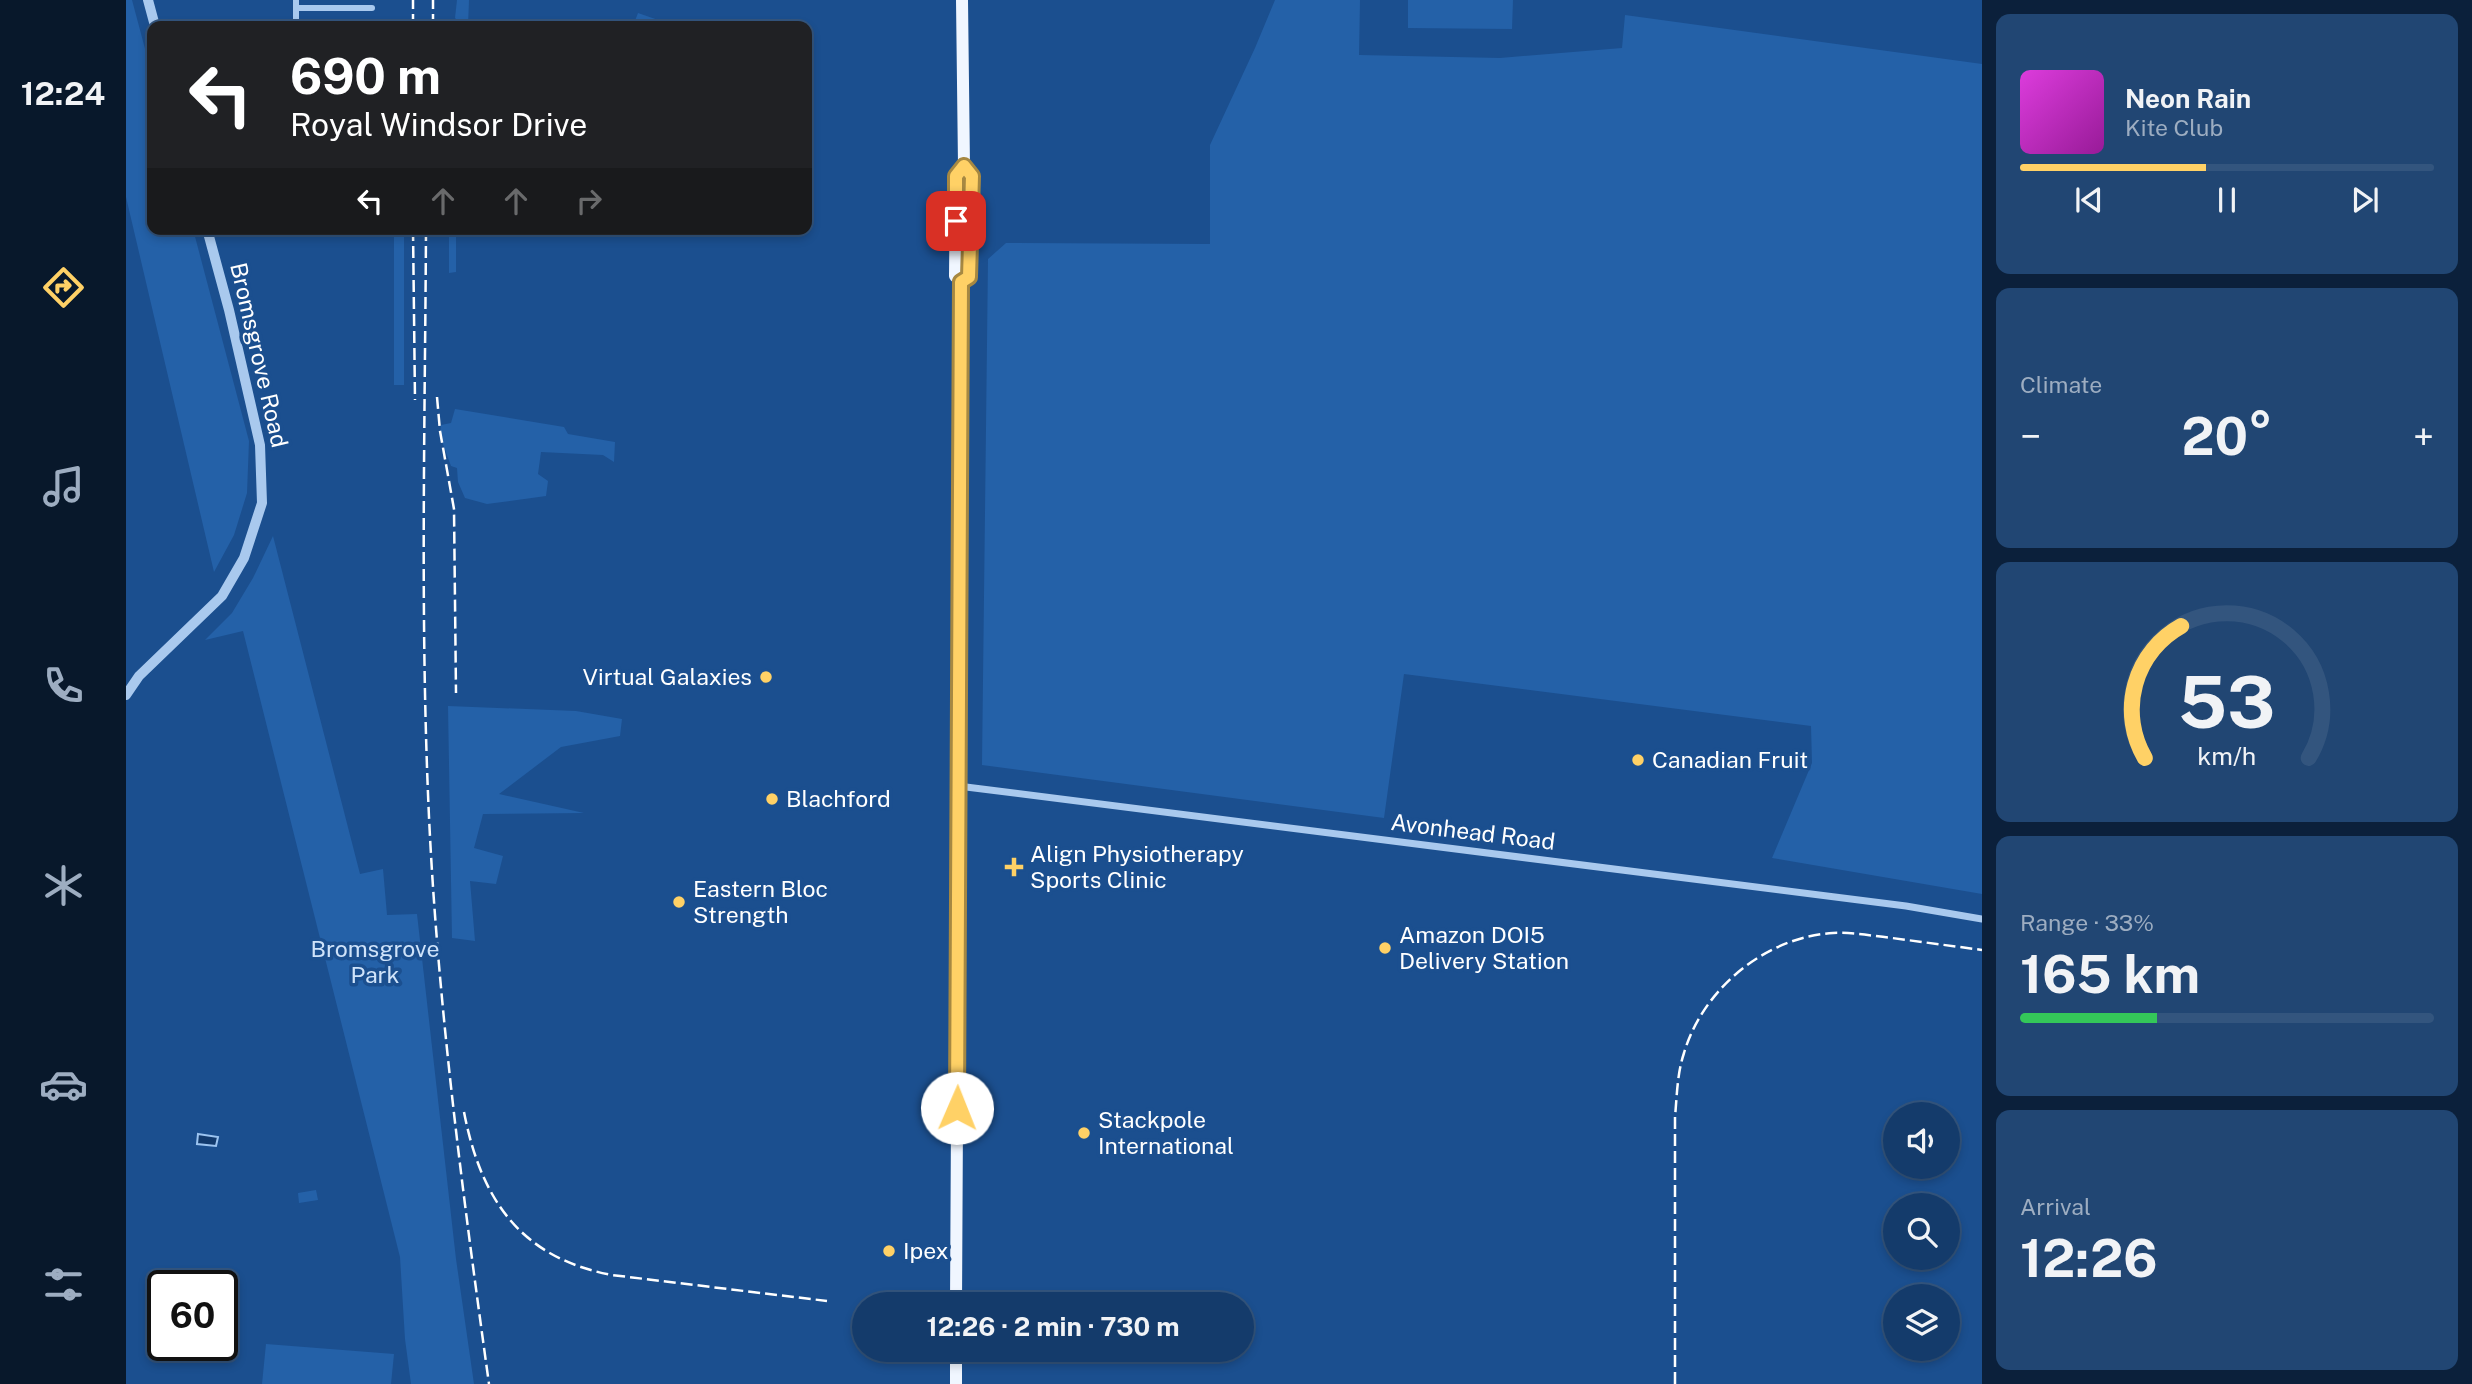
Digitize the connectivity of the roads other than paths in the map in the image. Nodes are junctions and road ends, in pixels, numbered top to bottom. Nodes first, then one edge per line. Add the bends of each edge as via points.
1 (148, 0) edge
2 (296, 0) edge
3 (962, 0) edge
4 (296, 8) junction
5 (372, 8) dead end
6 (154, 21) edge
7 (296, 21) edge
8 (209, 235) edge
9 (126, 695) edge
10 (958, 786) junction
11 (1982, 919) edge
12 (956, 1292) edge
13 (956, 1362) edge
14 (956, 1384) edge

1 - 6 street
2 - 4 street
3 - 10 main road via 964,166 956,176 955,276 961,282
4 - 5 street
4 - 7 street
8 - 9 street, Bromsgrove Road via 261,445 262,503 244,558 222,596 139,676
10 - 11 street, Avonhead Road
10 - 12 main road
13 - 14 main road

